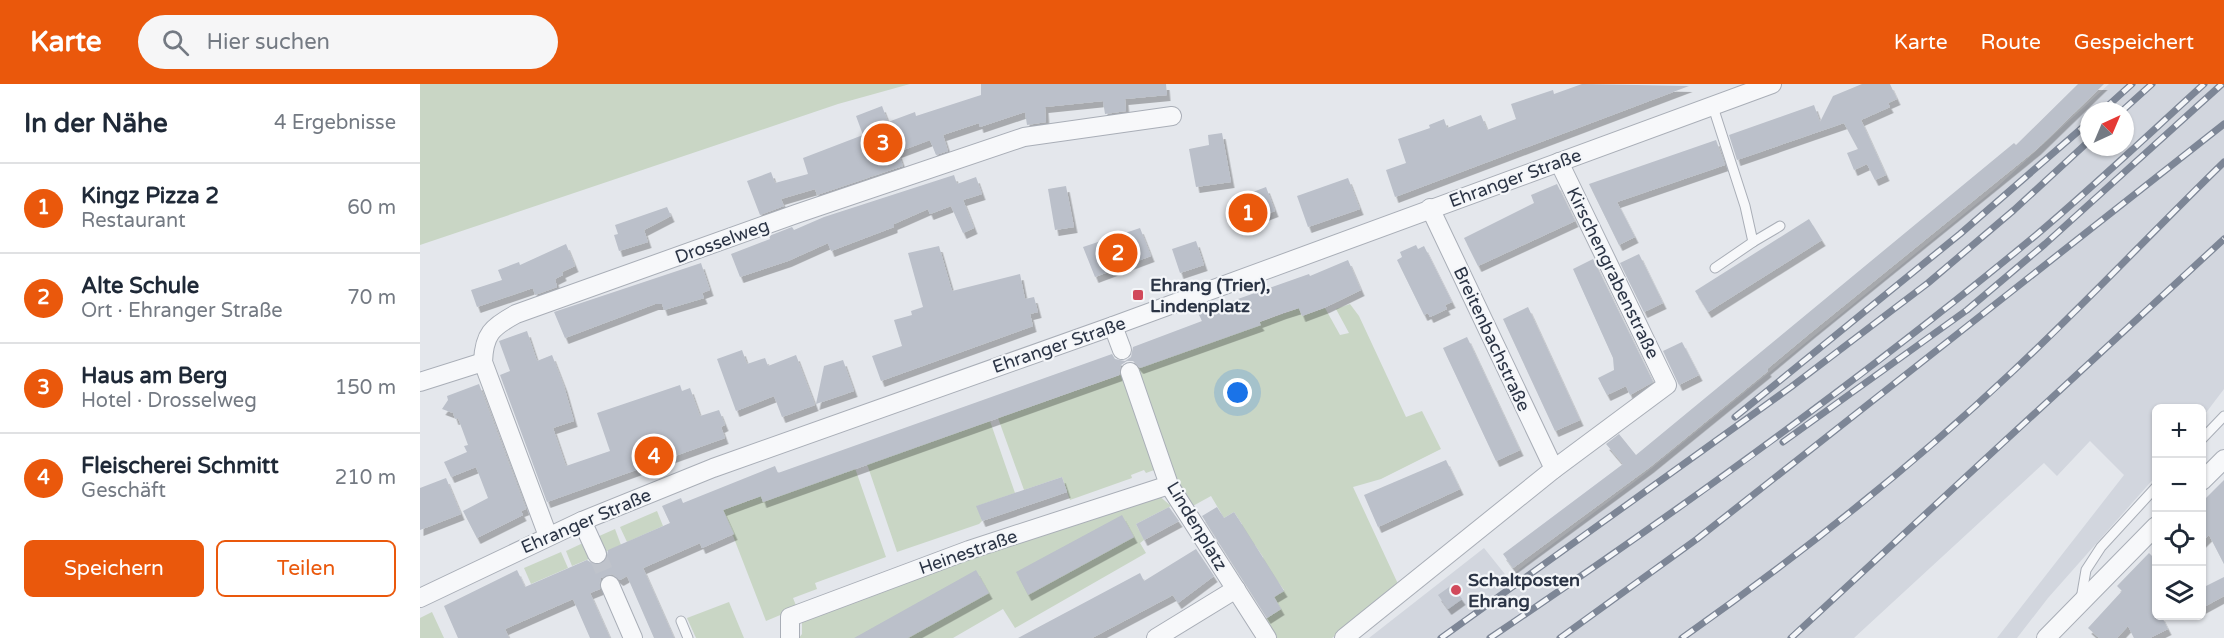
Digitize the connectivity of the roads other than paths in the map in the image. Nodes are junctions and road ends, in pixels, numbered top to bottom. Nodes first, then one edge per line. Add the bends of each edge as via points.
1 (1772, 84) edge
2 (1713, 107) junction
3 (1172, 116) dead end
4 (1559, 162) junction
5 (1430, 208) junction
6 (1780, 226) dead end
7 (1753, 242) junction
8 (1715, 268) dead end
9 (1113, 326) junction
10 (1122, 350) dead end
11 (483, 363) junction
12 (1130, 372) dead end
13 (420, 382) edge
14 (2224, 416) edge
15 (2206, 435) edge
16 (2224, 459) edge
17 (1554, 469) junction
18 (2206, 477) edge
19 (1169, 485) junction
20 (2152, 492) edge
21 (582, 521) junction
22 (2152, 531) edge
23 (548, 536) junction
24 (597, 554) tunnel mouth
25 (610, 585) tunnel mouth
26 (1236, 589) junction
27 (420, 598) edge
28 (2080, 601) junction
29 (681, 621) dead end
30 (633, 638) edge
31 (688, 638) edge
32 (790, 638) edge
33 (1156, 638) edge
34 (1267, 638) edge
35 (1344, 638) edge
36 (2046, 638) edge

1 - 2 street, Ehranger Straße
2 - 4 street, Ehranger Straße
2 - 7 lane via 1740,186
3 - 11 street, Drosselweg via 1024,137 550,302 495,325 484,348
4 - 5 street, Ehranger Straße
4 - 17 street, Kirschengrabenstraße via 1667,385
5 - 9 street, Ehranger Straße
5 - 17 street, Breitenbachstraße
6 - 7 lane
7 - 8 lane
9 - 10 street
9 - 21 street, Ehranger Straße via 712,468
11 - 13 street
11 - 23 street
12 - 19 street, Lindenplatz
14 - 15 lane
16 - 18 street
17 - 35 street
19 - 26 street, Lindenplatz
19 - 32 street, Heinestraße via 969,550 790,617
20 - 28 lane via 2101,547 2086,570
21 - 23 street, Ehranger Straße
21 - 24 street
22 - 28 street
23 - 27 street, Ehranger Straße
25 - 30 street
26 - 33 street
26 - 34 street, Lindenplatz
28 - 36 street
29 - 31 lane

